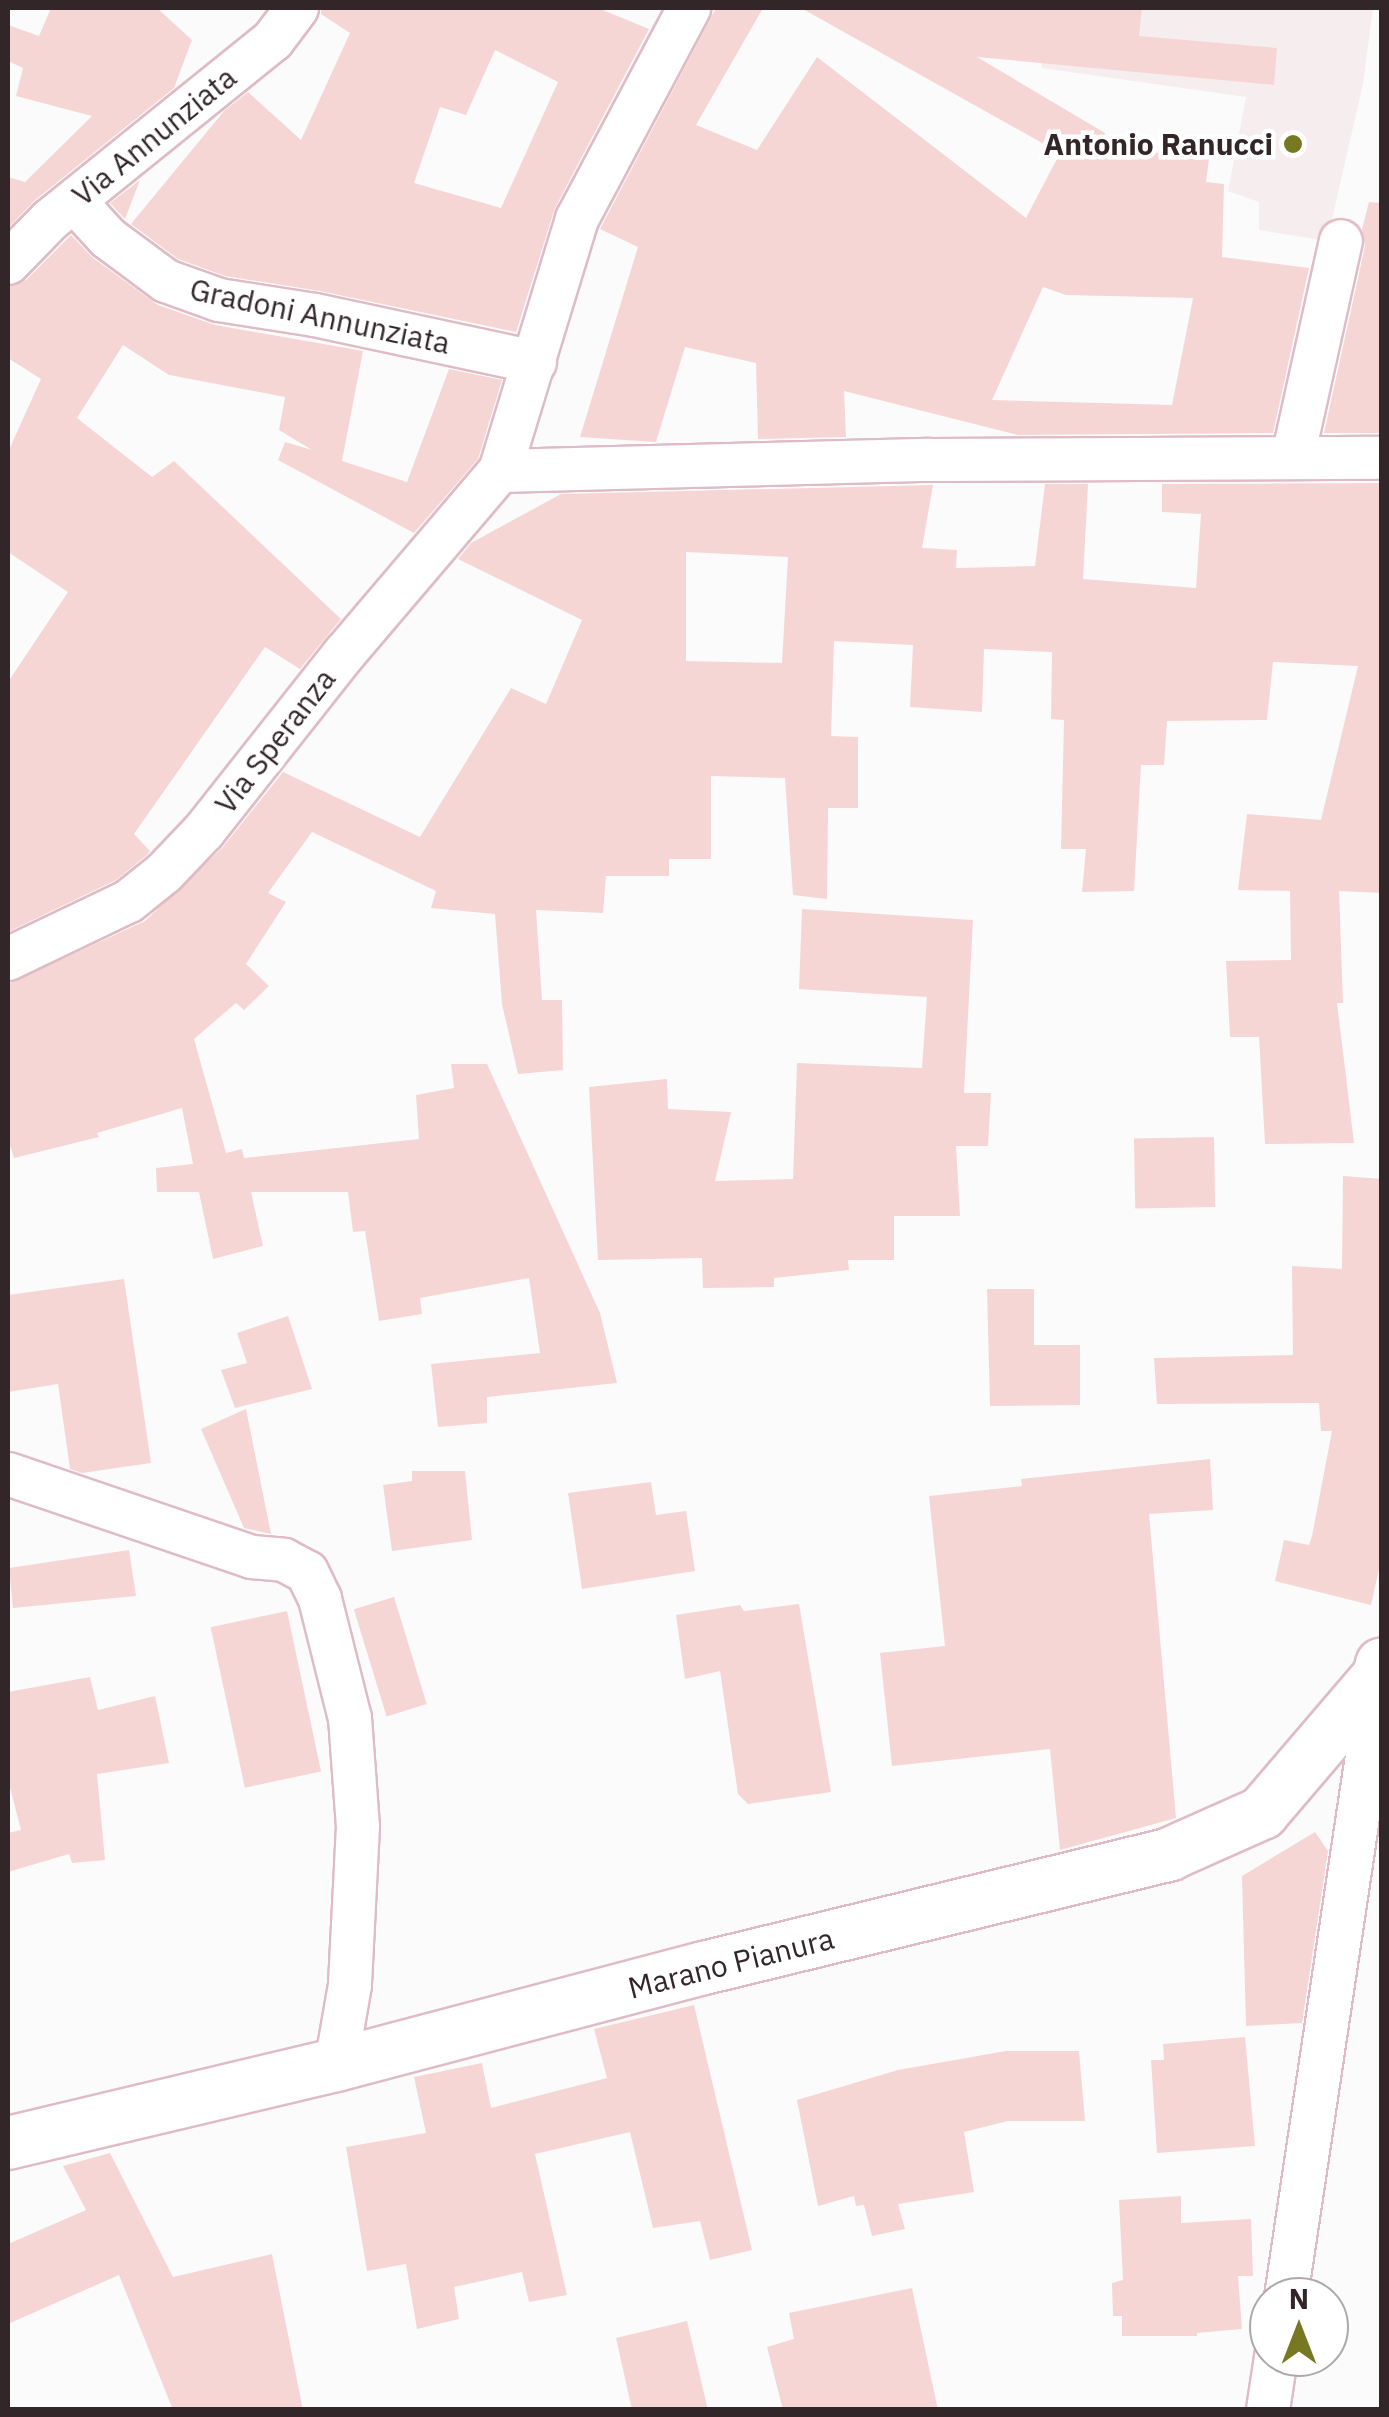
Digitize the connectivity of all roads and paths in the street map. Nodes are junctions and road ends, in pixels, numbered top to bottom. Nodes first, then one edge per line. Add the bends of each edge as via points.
1 (296, 8) edge
2 (689, 8) edge
3 (74, 202) junction
4 (1340, 242) dead end
5 (8, 263) edge
6 (535, 362) junction
7 (1293, 457) junction
8 (1382, 458) edge
9 (500, 470) junction
10 (8, 959) edge
11 (8, 1474) edge
12 (1380, 1670) edge
13 (336, 2065) junction
14 (8, 2143) edge
15 (1289, 2277) edge
16 (1273, 2377) edge
17 (1268, 2410) edge

1 - 3 street, Via Annunziata via 273,40
2 - 6 street via 577,218
3 - 5 street, Via Annunziata
3 - 6 street, Gradoni Annunziata via 108,238 166,281 202,294
4 - 7 street
6 - 9 street
7 - 8 street
7 - 9 street
9 - 10 street, Via Speranza via 164,873 130,901
11 - 13 street via 307,1572 350,1718 358,1826 350,1984
12 - 13 street, Marano Pianura via 1262,1813 1170,1854
12 - 15 street
13 - 14 street, Marano Pianura
16 - 17 street

